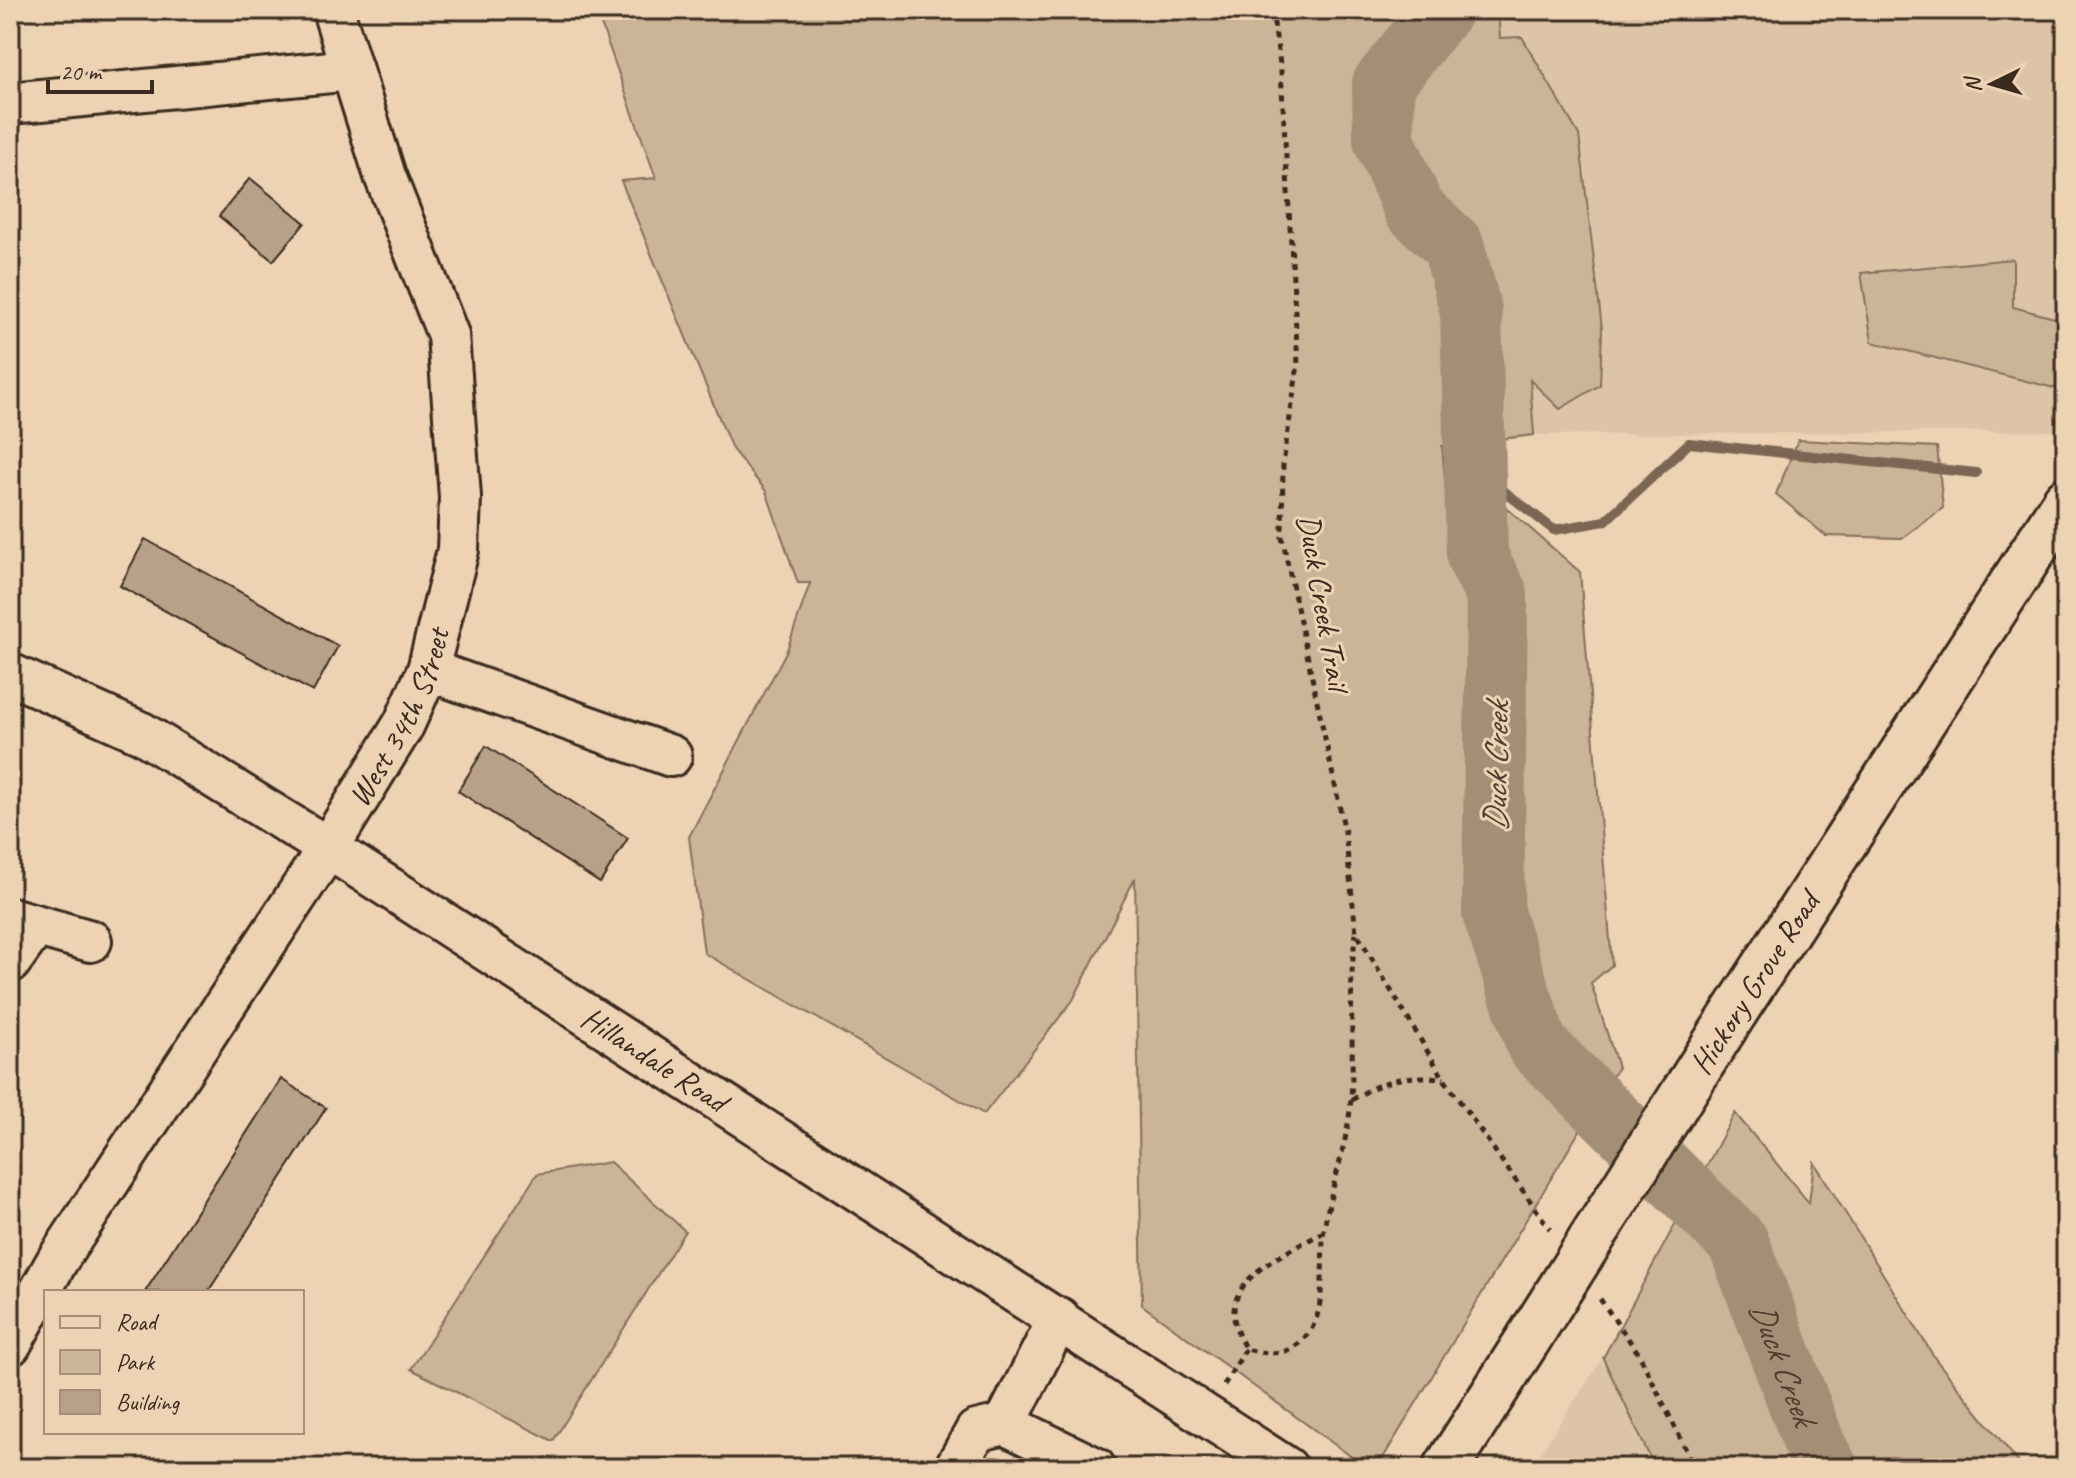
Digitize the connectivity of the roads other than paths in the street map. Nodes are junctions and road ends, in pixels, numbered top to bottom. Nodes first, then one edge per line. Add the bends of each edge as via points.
1 (333, 10) edge
2 (352, 70) junction
3 (10, 103) edge
4 (2066, 500) edge
5 (428, 670) junction
6 (10, 674) edge
7 (671, 756) dead end
8 (328, 848) junction
9 (23, 922) edge
10 (91, 941) dead end
11 (10, 962) edge
12 (1059, 1318) junction
13 (10, 1345) edge
14 (1005, 1424) junction
15 (955, 1468) edge
16 (1095, 1468) edge
17 (1287, 1468) edge
18 (1446, 1468) edge

1 - 2 street, West 34th Street
2 - 3 street
2 - 5 street, West 34th Street via 385,176 448,335 460,497 458,550
4 - 18 main road, Hickory Grove Road, bridge
5 - 7 street
5 - 8 street, West 34th Street via 404,724
6 - 8 street, Hillandale Road via 142,733
8 - 12 street, Hillandale Road
8 - 13 street, West 34th Street via 57,1261
9 - 10 street
9 - 11 street
12 - 14 street
12 - 17 street, Hillandale Road
14 - 15 street via 976,1431
14 - 16 street

